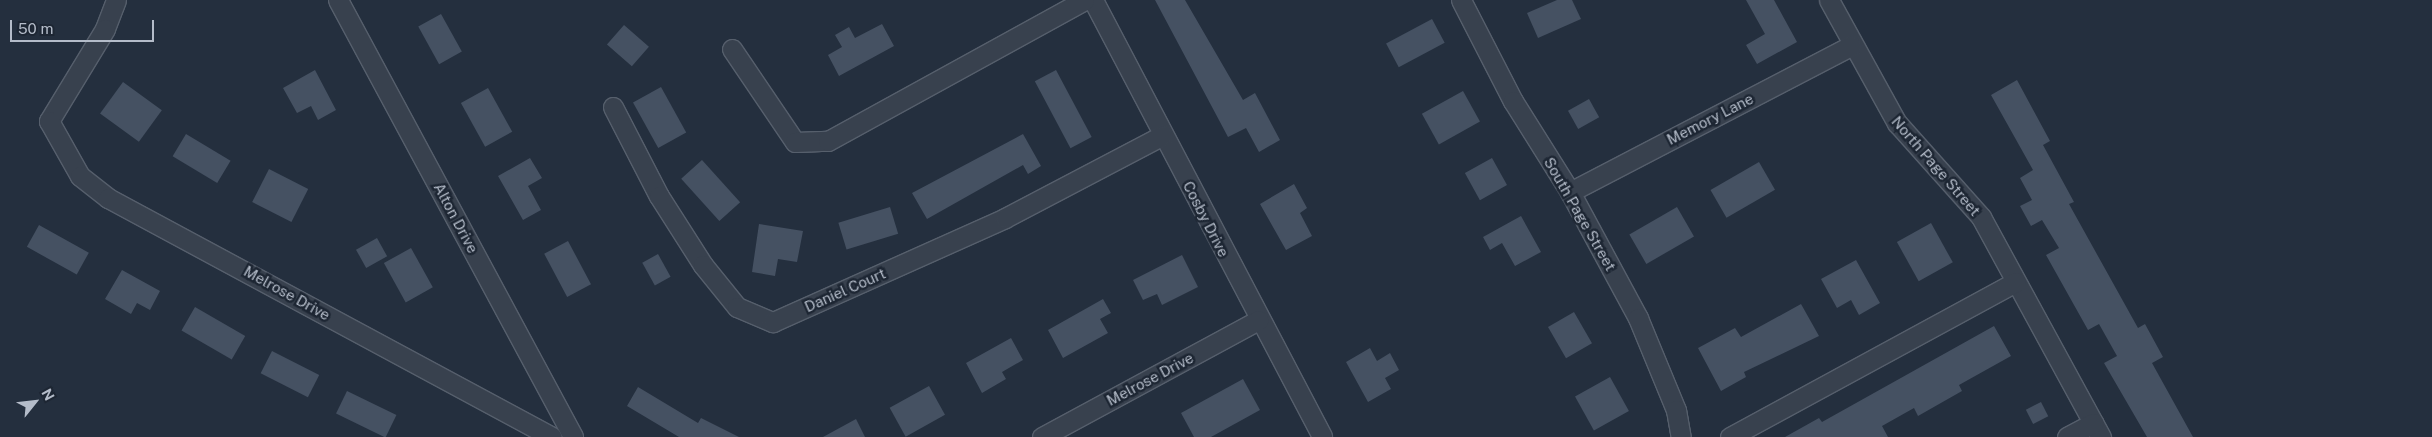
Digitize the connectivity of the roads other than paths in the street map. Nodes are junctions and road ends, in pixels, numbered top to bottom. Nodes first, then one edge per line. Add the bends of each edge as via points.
1 (116, 0) edge
2 (338, 0) edge
3 (1084, 0) edge
4 (1093, 0) edge
5 (1461, 0) edge
6 (1829, 0) edge
7 (1851, 46) junction
8 (732, 49) dead end
9 (613, 107) dead end
10 (1163, 135) junction
11 (1570, 192) junction
12 (2016, 282) junction
13 (1258, 320) junction
14 (2097, 430) edge
15 (552, 437) edge
16 (573, 437) edge
17 (1042, 437) edge
18 (1322, 437) edge
19 (1680, 437) edge
20 (1730, 437) edge
21 (2066, 437) edge

1 - 15 street, Melrose Drive via 105,29 49,121 80,176 108,198
2 - 16 street, Alton Drive
3 - 8 street via 828,141 795,142
4 - 10 street, Cosby Drive
5 - 11 street, South Page Street via 1513,101
6 - 7 street, North Page Street
7 - 11 street, Memory Lane
7 - 12 street, North Page Street via 1897,123 1981,216
9 - 10 street, Daniel Court via 664,204 703,265 737,307 773,322 1005,218
10 - 13 street, Cosby Drive
11 - 19 street, South Page Street via 1638,318 1676,410
12 - 14 street, North Page Street
12 - 20 street
13 - 17 street, Melrose Drive
13 - 18 street, Cosby Drive
14 - 21 street

